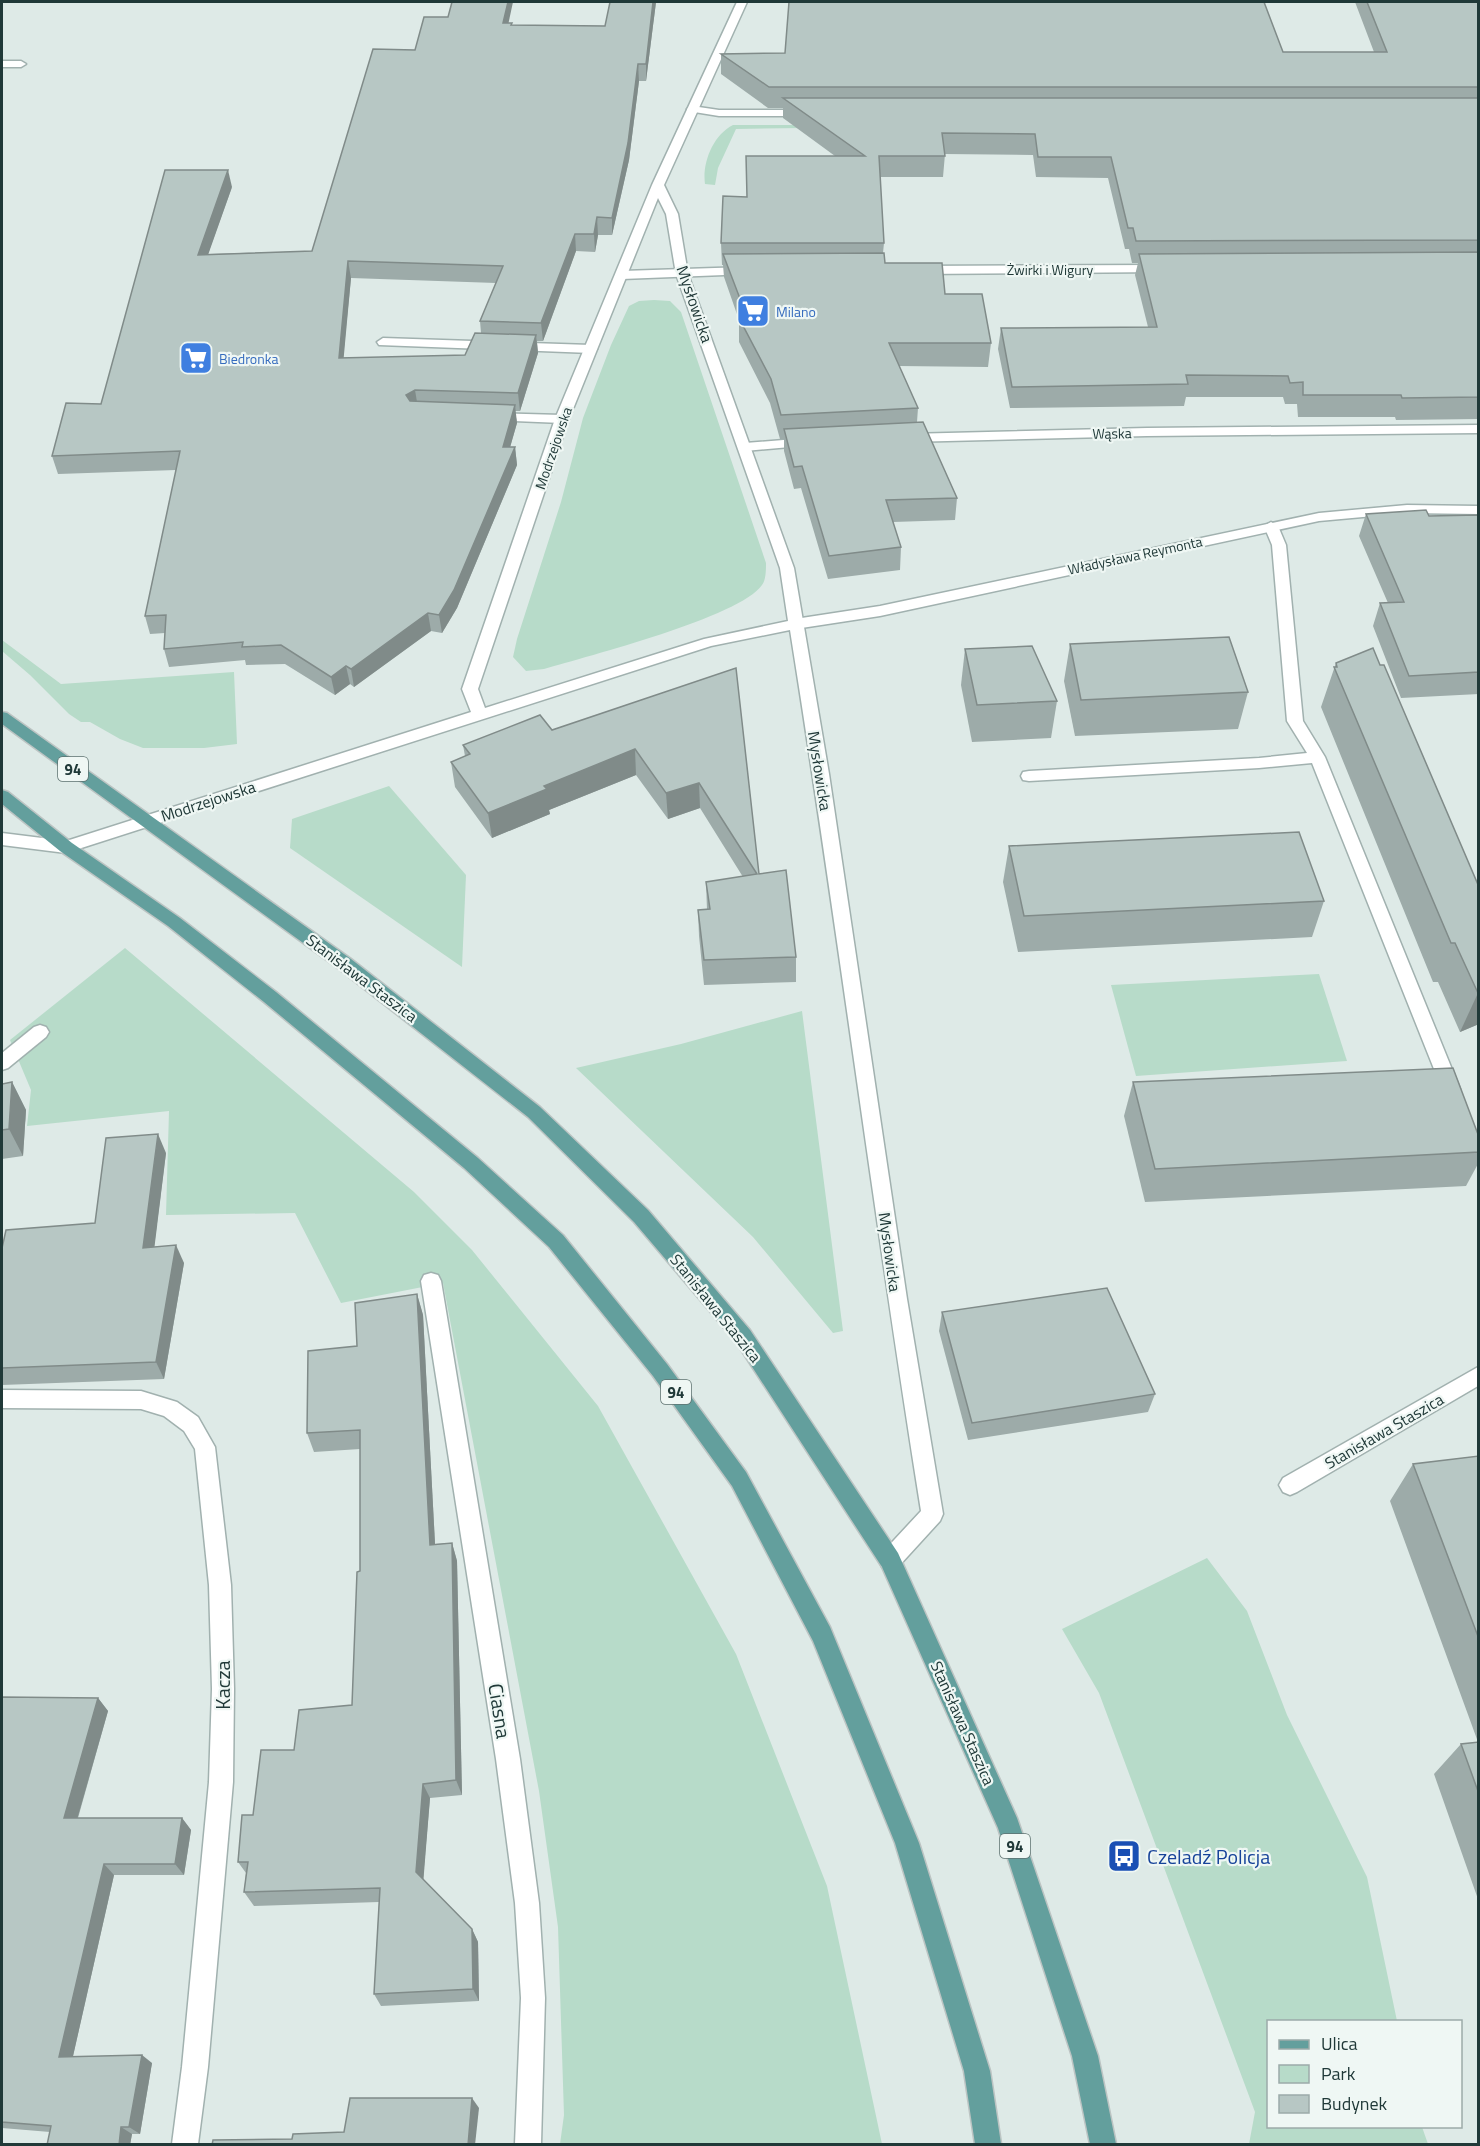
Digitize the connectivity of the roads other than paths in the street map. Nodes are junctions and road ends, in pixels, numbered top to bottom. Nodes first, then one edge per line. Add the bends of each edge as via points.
1 (742, 2) edge
2 (2, 64) edge
3 (21, 64) dead end
4 (692, 110) junction
5 (826, 113) edge
6 (658, 185) junction
7 (1174, 268) edge
8 (901, 270) edge
9 (758, 271) edge
10 (682, 274) junction
11 (622, 275) junction
12 (383, 342) dead end
13 (591, 349) junction
14 (474, 416) edge
15 (562, 419) junction
16 (1479, 429) edge
17 (889, 438) edge
18 (823, 441) edge
19 (745, 447) junction
20 (1479, 510) edge
21 (1270, 526) junction
22 (795, 624) junction
23 (480, 715) junction
24 (2, 717) edge
25 (1317, 757) junction
26 (1029, 776) dead end
27 (2, 796) edge
28 (144, 821) junction
29 (2, 839) edge
30 (66, 847) junction
31 (40, 1032) dead end
32 (2, 1063) edge
33 (1461, 1107) edge
34 (431, 1281) dead end
35 (1479, 1376) edge
36 (2, 1399) edge
37 (1290, 1485) dead end
38 (890, 1560) junction
39 (185, 2145) edge
40 (528, 2145) edge
41 (988, 2145) edge
42 (1103, 2145) edge

1 - 4 street
2 - 3 street
4 - 5 street
4 - 6 street
6 - 10 street, Mysłowicka via 672,214
6 - 11 street, Modrzejowska
7 - 8 street, Żwirki i Wigury
9 - 10 street
10 - 11 street
10 - 19 street, Mysłowicka
11 - 13 street, Modrzejowska
12 - 13 street
13 - 15 street, Modrzejowska
14 - 15 street
15 - 23 street, Modrzejowska via 470,689
16 - 17 street, Wąska
18 - 19 street
19 - 22 street, Mysłowicka via 787,568
20 - 21 street, Władysława Reymonta via 1362,512
21 - 22 street, Władysława Reymonta via 891,609
21 - 25 street via 1279,545 1295,721
22 - 23 street, Modrzejowska via 710,642
22 - 38 street, Mysłowicka via 932,1515
23 - 28 street, Modrzejowska
24 - 28 main road, Stanisława Staszica / 94
25 - 26 street
25 - 33 street via 1444,1076
27 - 30 main road, 94
28 - 30 street, Modrzejowska
28 - 38 main road, Stanisława Staszica / 94 via 345,964 534,1112 641,1216 743,1336
29 - 30 street, Modrzejowska
30 - 41 main road, 94 via 174,922 270,997 471,1163 556,1241 660,1370 739,1479 822,1635 907,1843 977,2071
31 - 32 street
34 - 40 street, Ciasna via 508,1759 527,1903 533,1998
35 - 37 street, Stanisława Staszica
36 - 39 street, Kacza via 141,1400 170,1409 191,1424 205,1447 220,1585 223,1689 220,1782
38 - 42 main road, Stanisława Staszica / 94 via 1009,1826 1085,2056

